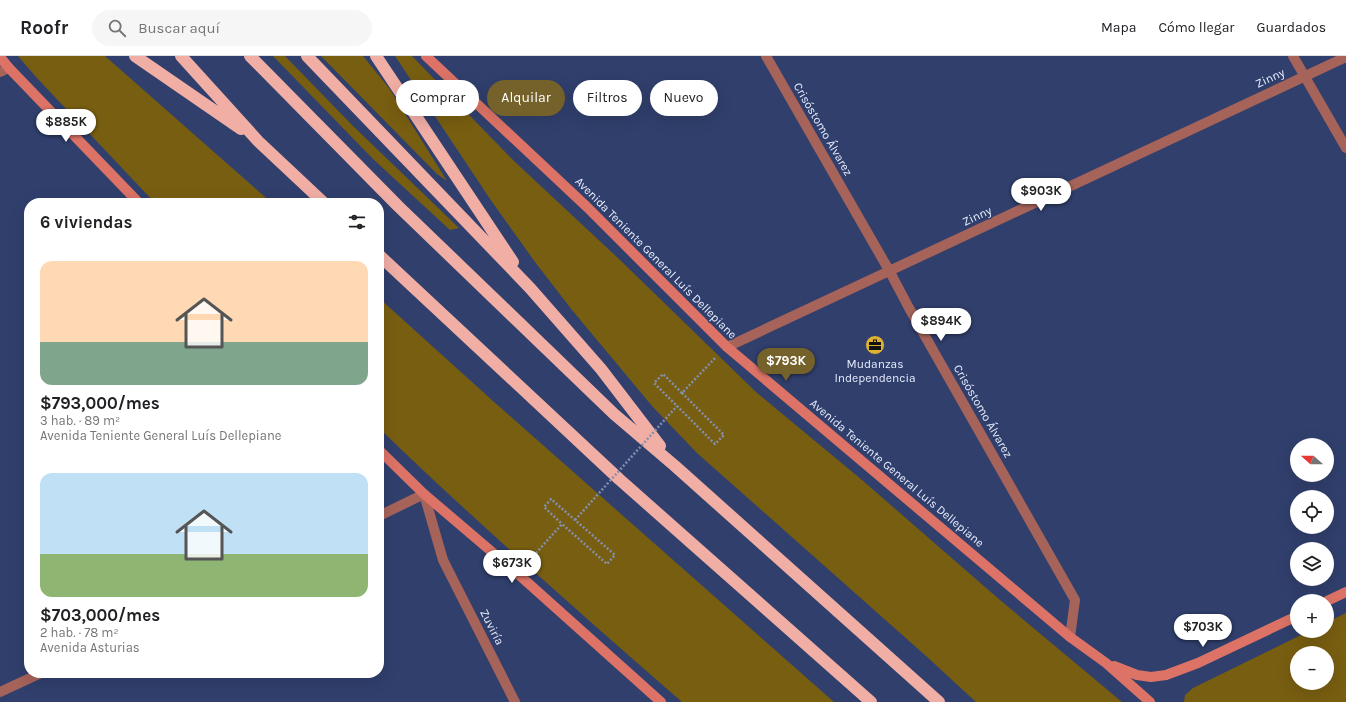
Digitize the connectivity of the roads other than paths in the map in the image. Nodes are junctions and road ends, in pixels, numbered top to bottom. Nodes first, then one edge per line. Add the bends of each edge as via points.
1 (135, 56) edge
2 (181, 56) edge
3 (250, 56) edge
4 (307, 56) edge
5 (376, 56) edge
6 (426, 56) edge
7 (766, 56) edge
8 (1293, 56) edge
9 (0, 57) edge
10 (1346, 57) edge
11 (4, 70) edge
12 (1304, 76) junction
13 (258, 141) junction
14 (1346, 148) edge
15 (134, 198) edge
16 (319, 198) edge
17 (384, 260) edge
18 (890, 272) junction
19 (530, 288) junction
20 (727, 347) junction
21 (384, 455) edge
22 (675, 466) junction
23 (424, 494) junction
24 (384, 514) edge
25 (1346, 592) edge
26 (1334, 598) edge
27 (1290, 619) edge
28 (1070, 637) junction
29 (1106, 663) junction
30 (30, 678) edge
31 (0, 692) edge
32 (515, 702) edge
33 (661, 702) edge
34 (871, 702) edge
35 (938, 702) edge
36 (1150, 702) edge

1 - 13 highway
2 - 13 highway
3 - 22 highway via 398,206 614,414
4 - 19 highway
5 - 19 highway
6 - 20 street, Avenida Teniente General Luís Dellepiane via 587,207
7 - 18 street, Crisóstomo Álvarez
8 - 12 street
9 - 11 street
10 - 12 street, Zinny
11 - 15 street
12 - 14 street
12 - 18 street, Zinny
13 - 16 highway
17 - 34 highway via 624,485
18 - 20 street, Zinny
18 - 28 street, Crisóstomo Álvarez via 1075,600
19 - 22 highway via 600,369
20 - 28 street, Avenida Teniente General Luís Dellepiane
21 - 23 street
22 - 35 highway
23 - 24 street
23 - 32 street, Zuviría via 443,560
23 - 33 street
25 - 26 street
27 - 29 street via 1198,663 1166,675 1137,675
28 - 29 street, Avenida Teniente General Luís Dellepiane
29 - 36 street, Avenida Teniente General Luís Dellepiane
30 - 31 street

